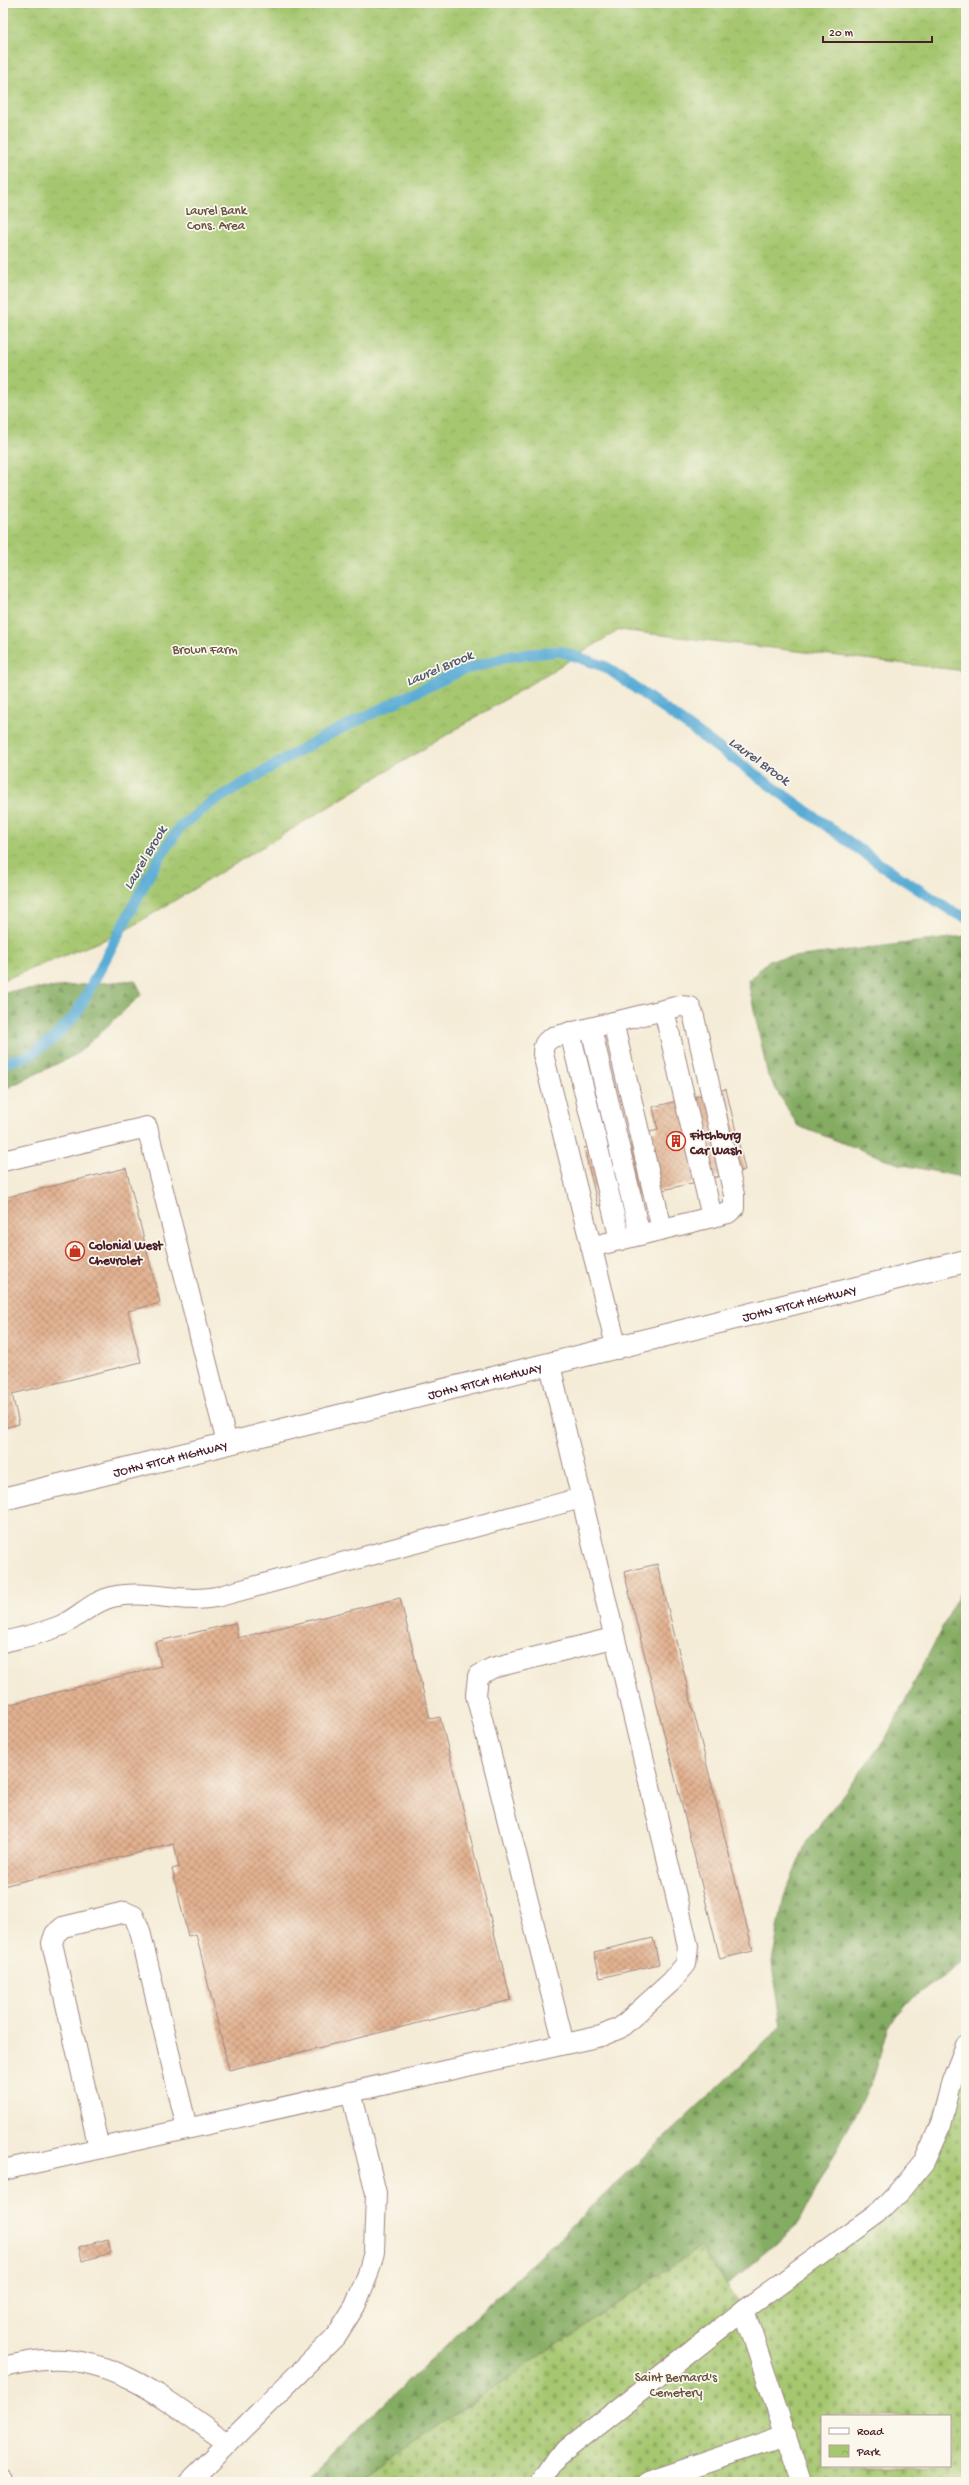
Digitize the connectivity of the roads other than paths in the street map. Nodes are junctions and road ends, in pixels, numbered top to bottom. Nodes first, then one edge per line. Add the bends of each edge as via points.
1 (672, 1008) junction
2 (613, 1022) junction
3 (591, 1028) junction
4 (570, 1032) junction
5 (3, 1161) edge
6 (718, 1215) junction
7 (662, 1229) junction
8 (640, 1235) junction
9 (620, 1240) junction
10 (591, 1247) junction
11 (966, 1261) edge
12 (617, 1349) junction
13 (550, 1365) junction
14 (227, 1443) junction
15 (581, 1498) junction
16 (3, 1499) edge
17 (614, 1638) junction
18 (3, 1642) edge
19 (564, 2044) junction
20 (966, 2045) edge
21 (351, 2092) junction
22 (187, 2128) junction
23 (98, 2148) junction
24 (3, 2170) edge
25 (744, 2310) junction
26 (3, 2367) edge
27 (786, 2436) junction
28 (228, 2443) junction
29 (3, 2478) edge
30 (3, 2482) edge
31 (189, 2482) edge
32 (540, 2482) edge
33 (648, 2482) edge
34 (802, 2482) edge

1 - 2 lane
1 - 6 lane
1 - 6 lane via 690,1007 694,1017 734,1195 734,1208
2 - 3 lane
2 - 7 lane
3 - 4 lane
3 - 8 lane
4 - 9 lane
4 - 10 lane via 553,1037 544,1043 543,1054
5 - 14 lane via 147,1127
6 - 7 lane
7 - 8 lane
8 - 9 lane
9 - 10 lane
10 - 12 lane
11 - 12 main road, JOHN FITCH HIGHWAY
12 - 13 main road, JOHN FITCH HIGHWAY
13 - 14 main road, JOHN FITCH HIGHWAY
13 - 15 lane
14 - 16 main road, JOHN FITCH HIGHWAY
15 - 17 lane
15 - 18 lane via 216,1597 198,1600 145,1595 110,1598 95,1604 64,1624
17 - 19 lane via 688,1946 686,1964 671,1982 620,2028 601,2036
17 - 19 lane via 492,1668 478,1676 476,1685 476,1695
19 - 21 lane
20 - 25 lane via 952,2081 941,2124 924,2162 900,2191 878,2213
21 - 22 lane
21 - 28 lane via 376,2194 374,2252 368,2274 355,2306 336,2336
22 - 23 lane
22 - 23 lane via 140,1931 134,1916 125,1912 63,1927 55,1934 52,1943
23 - 24 lane
25 - 27 lane
25 - 32 lane via 557,2457
26 - 28 lane via 49,2360 118,2371
27 - 33 lane
27 - 34 lane
28 - 31 lane
29 - 30 lane

